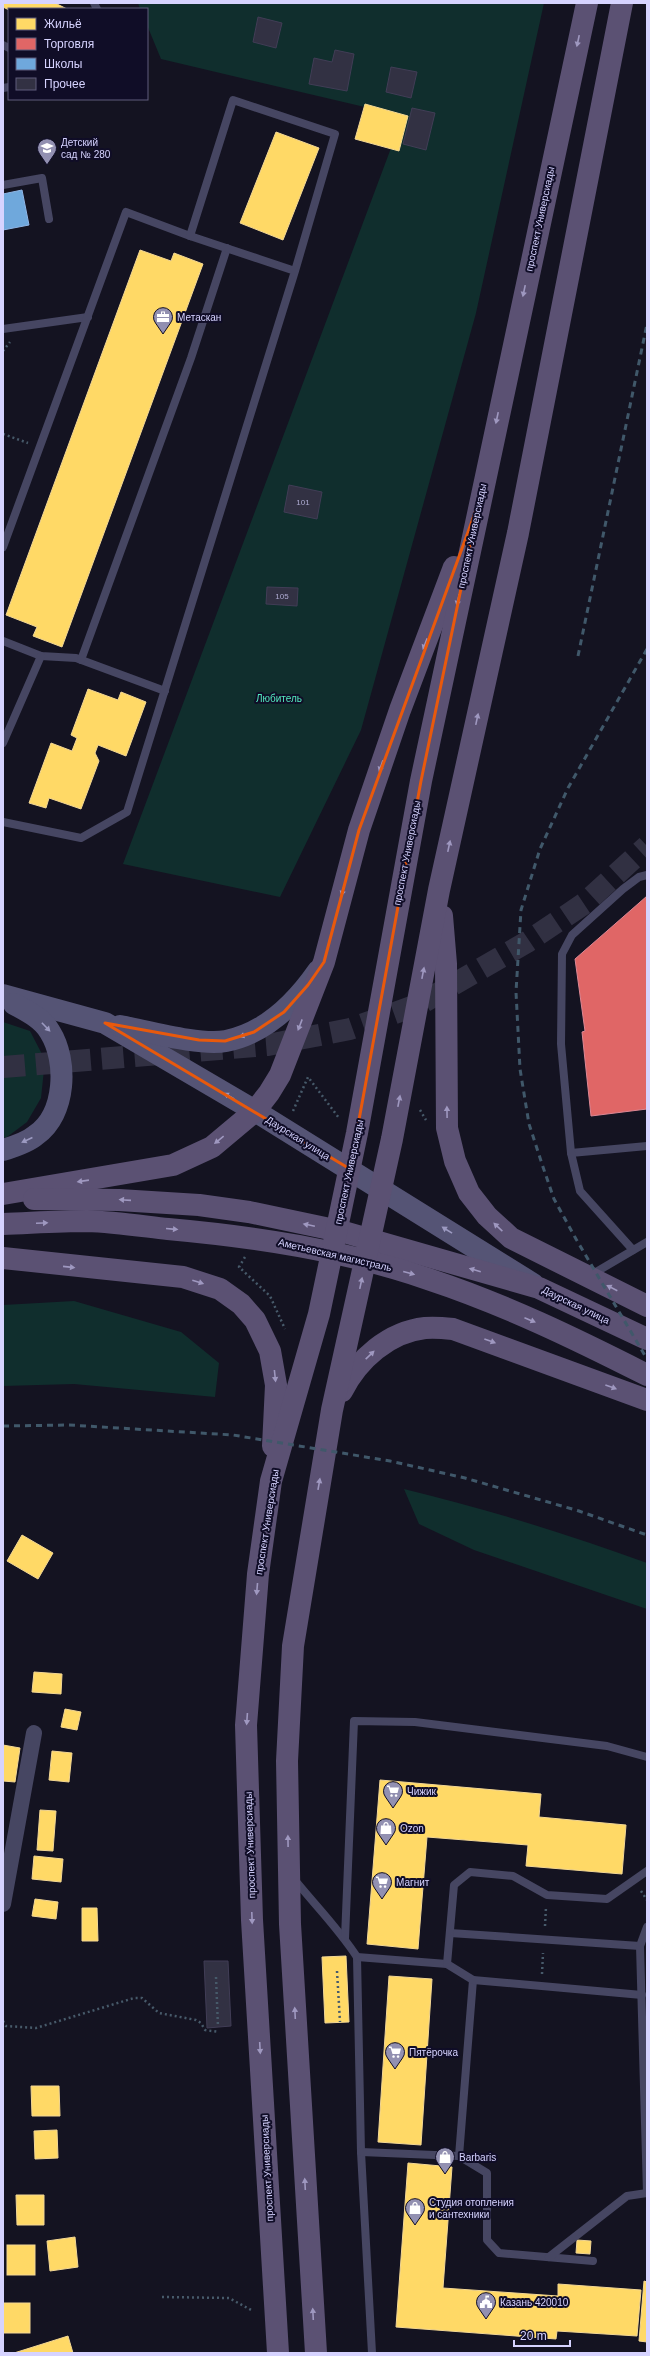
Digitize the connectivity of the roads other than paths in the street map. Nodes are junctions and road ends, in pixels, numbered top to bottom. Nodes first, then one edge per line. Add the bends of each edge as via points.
1 (587, 3) edge
2 (622, 3) edge
3 (3, 185) edge
4 (49, 219) dead end
5 (190, 236) junction
6 (227, 248) junction
7 (295, 271) junction
8 (88, 317) junction
9 (3, 329) edge
10 (479, 502) junction
11 (3, 547) edge
12 (3, 641) edge
13 (41, 656) junction
14 (81, 660) junction
15 (165, 691) junction
16 (3, 743) edge
17 (3, 822) edge
18 (647, 875) edge
19 (439, 890) junction
20 (324, 962) junction
21 (3, 996) edge
22 (105, 1023) junction
23 (255, 1111) junction
24 (647, 1146) edge
25 (3, 1150) edge
26 (571, 1153) junction
27 (3, 1194) edge
28 (3, 1200) edge
29 (3, 1224) edge
30 (647, 1242) edge
31 (632, 1250) junction
32 (3, 1258) edge
33 (589, 1276) junction
34 (539, 1288) junction
35 (647, 1306) edge
36 (647, 1339) edge
37 (647, 1375) edge
38 (647, 1400) edge
39 (332, 1410) junction
40 (272, 1481) junction
41 (34, 1733) dead end
42 (647, 1757) edge
43 (647, 1871) edge
44 (289, 1872) junction
45 (3, 1904) edge
46 (647, 1927) edge
47 (450, 1933) junction
48 (345, 1938) junction
49 (640, 1946) junction
50 (358, 1957) junction
51 (447, 1964) junction
52 (473, 1980) junction
53 (642, 1995) junction
54 (361, 2152) junction
55 (459, 2156) junction
56 (647, 2192) edge
57 (549, 2257) junction
58 (593, 2261) dead end
59 (278, 2353) edge
60 (316, 2353) edge
61 (372, 2353) edge

1 -> 10 main road, проспект Универсиады
19 -> 2 main road via 518,533
3 - 4 lane via 42,178
5 - 6 lane
5 - 7 lane via 233,100 335,134
5 - 8 lane via 126,212
6 - 7 lane
6 - 14 lane via 191,358
7 - 15 lane
8 - 9 lane
8 - 11 lane
10 -> 20 main road via 400,710 359,830
10 -> 40 main road, проспект Универсиады via 349,1126 319,1314
12 - 13 lane
13 - 14 lane
13 - 16 lane
14 - 15 lane
15 - 17 lane via 127,812 81,838
18 - 26 lane via 638,877 572,935 562,954 561,1044
33 -> 19 main road via 511,1238 487,1216 469,1192 455,1161 447,1128 446,964
39 -> 19 main road via 392,1139
20 -> 22 street via 284,1012 254,1032 225,1041 199,1040
20 -> 23 main road via 280,1075
21 - 22 street, Даурская улица
21 -> 25 street via 32,1014 50,1031 60,1055 62,1072 52,1117 37,1135
23 -> 22 street, Даурская улица
23 -> 27 main road via 212,1147 172,1165
34 -> 23 street, Даурская улица
24 - 26 lane
26 - 31 lane via 580,1191
34 -> 28 main road via 344,1232 249,1212 199,1205 119,1200
29 -> 37 main road, Аметьевская магистраль via 89,1221 286,1242 342,1255 428,1279 496,1305 576,1339
30 - 31 lane
31 - 33 lane
32 -> 40 main road via 183,1277 220,1289 241,1304 255,1320 266,1339 273,1364 276,1385
35 -> 33 main road
34 - 36 main road, Даурская улица
39 -> 38 main road via 350,1375 380,1345 402,1333 426,1328 453,1329
44 -> 39 main road via 287,1761 293,1646
40 -> 59 main road, проспект Универсиады via 258,1574 246,1725 252,1920
41 - 45 street
42 - 48 lane via 606,1746 422,1723 354,1721
43 - 47 lane via 607,1899 547,1895 513,1876 470,1872 454,1885
44 - 48 lane
60 -> 44 main road via 290,1932
46 - 49 lane
47 - 49 lane
47 - 51 lane
48 - 50 lane
49 - 53 lane
50 - 51 lane
50 - 54 lane
51 - 52 lane
52 - 53 lane
52 - 55 lane
53 - 56 lane
54 - 55 lane
54 - 61 lane
55 - 57 lane via 487,2173 488,2240 499,2253
56 - 57 lane via 627,2196
57 - 58 lane

